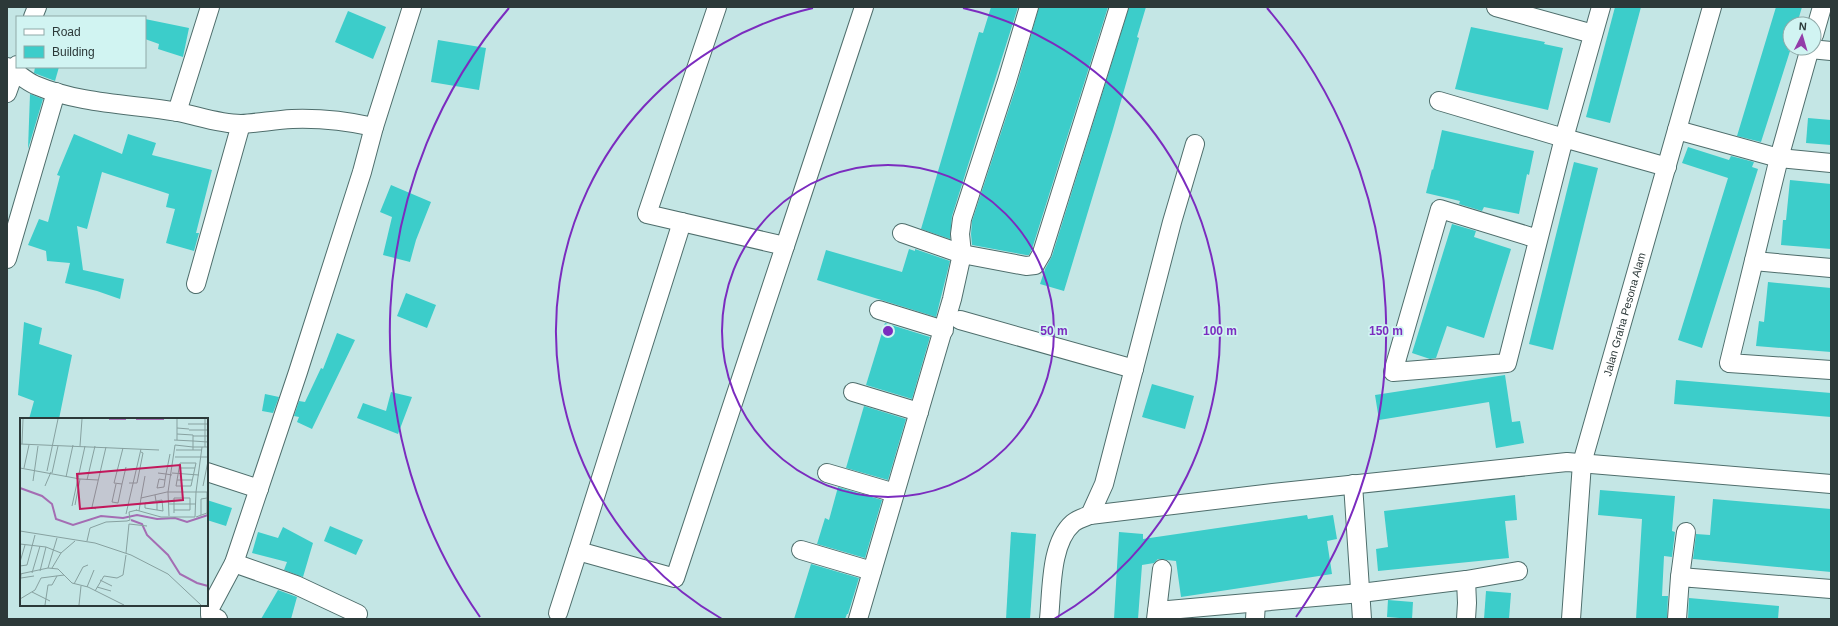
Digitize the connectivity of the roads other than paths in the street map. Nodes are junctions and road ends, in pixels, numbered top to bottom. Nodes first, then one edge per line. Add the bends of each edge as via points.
1 (210, 7) edge
2 (412, 7) edge
3 (717, 7) edge
4 (864, 7) edge
5 (1029, 7) edge
6 (1119, 7) edge
7 (1496, 7) edge
8 (1601, 7) edge
9 (1712, 7) edge
10 (1593, 34) junction
11 (1808, 56) edge
12 (13, 68) edge
13 (56, 92) junction
14 (7, 93) edge
15 (1439, 101) dead end
16 (177, 112) junction
17 (241, 124) junction
18 (374, 128) junction
19 (1677, 130) junction
20 (1564, 138) junction
21 (1195, 144) dead end
22 (1779, 158) junction
23 (1831, 163) edge
24 (1667, 166) junction
25 (682, 222) junction
26 (902, 233) dead end
27 (1538, 239) junction
28 (785, 246) junction
29 (962, 254) junction
30 (7, 259) edge
31 (1754, 261) junction
32 (1831, 268) edge
33 (196, 284) dead end
34 (879, 310) dead end
35 (960, 320) dead end
36 (944, 330) junction
37 (1134, 369) junction
38 (1831, 370) edge
39 (853, 392) dead end
40 (919, 412) junction
41 (1582, 463) junction
42 (208, 472) edge
43 (827, 473) dead end
44 (1353, 484) junction
45 (1831, 484) edge
46 (259, 488) junction
47 (895, 493) junction
48 (1090, 515) junction
49 (1686, 532) dead end
50 (801, 550) dead end
51 (578, 551) junction
52 (234, 563) junction
53 (1162, 569) dead end
54 (872, 571) junction
55 (1518, 571) dead end
56 (1680, 577) junction
57 (1466, 580) junction
58 (1831, 589) edge
59 (1361, 593) junction
60 (1255, 611) edge
61 (358, 614) dead end
62 (558, 614) dead end
63 (1157, 615) edge
64 (218, 619) edge
65 (858, 619) edge
66 (1049, 619) edge
67 (1362, 619) edge
68 (1466, 619) edge
69 (1571, 619) edge
70 (1677, 619) edge

1 - 16 street
2 - 18 street
3 - 25 street via 647,214
4 - 28 street
5 - 29 street via 962,219
6 - 29 street via 1042,253 1035,264 1026,266
7 - 10 street
8 - 10 street
9 - 19 street, Jalan Graha Pesona Alam
10 - 20 street
11 - 22 street
12 - 13 street via 22,78
12 - 14 street
13 - 16 street via 113,104
13 - 30 street
15 - 20 street
16 - 17 street
17 - 18 street via 324,119
17 - 33 street
18 - 46 street via 360,179
19 - 22 street
19 - 24 street, Jalan Graha Pesona Alam
20 - 24 street
20 - 27 street
21 - 37 street
22 - 23 street
22 - 31 street
24 - 41 street, Jalan Graha Pesona Alam
25 - 28 street
25 - 51 street
26 - 29 street
27 - 27 street via 1507,363 1393,372 1440,209
28 - 51 street via 675,578
29 - 36 street
31 - 32 street
31 - 38 street via 1729,363
34 - 36 street
35 - 37 street
36 - 40 street
37 - 48 street via 1104,484
39 - 40 street
40 - 47 street
41 - 44 street via 1566,462
41 - 45 street
41 - 69 street, Jalan Graha Pesona Alam
42 - 46 street
43 - 47 street
44 - 48 street
44 - 59 street
46 - 52 street
47 - 54 street
48 - 66 street via 1074,522 1056,552
49 - 56 street
50 - 54 street
51 - 62 street
52 - 61 street via 296,585
52 - 64 street via 210,608 210,615
53 - 63 street
54 - 65 street
55 - 57 street
56 - 58 street
56 - 70 street
57 - 59 street
57 - 68 street
59 - 60 street
59 - 67 street
60 - 63 street

